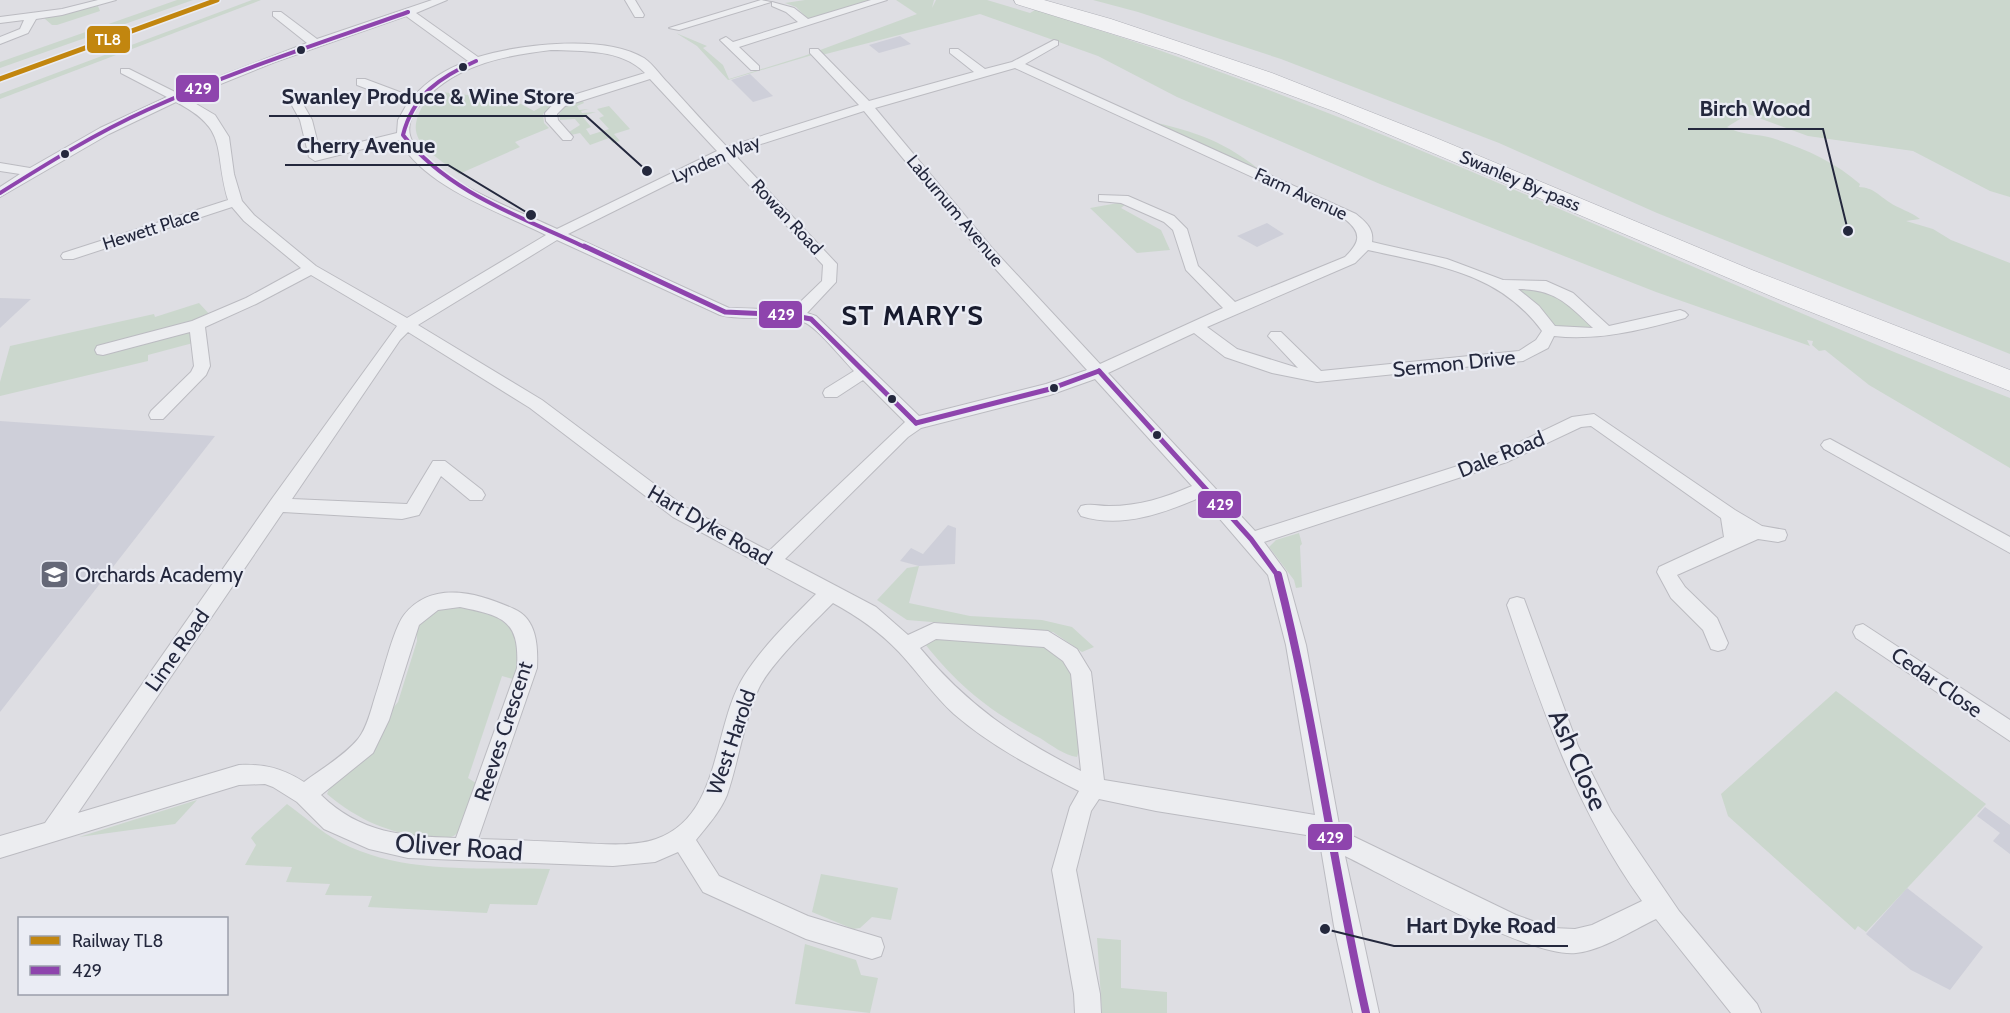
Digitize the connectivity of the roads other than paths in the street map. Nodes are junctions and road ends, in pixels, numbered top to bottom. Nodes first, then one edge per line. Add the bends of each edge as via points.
1 (111, 0) edge
2 (442, 0) edge
3 (632, 0) edge
4 (791, 0) edge
5 (882, 0) edge
6 (1023, 0) edge
7 (1066, 0) edge
8 (766, 2) edge
9 (408, 12) junction
10 (277, 14) dead end
11 (639, 15) dead end
12 (33, 16) junction
13 (0, 20) edge
14 (806, 23) junction
15 (675, 28) dead end
16 (0, 41) edge
17 (316, 44) junction
18 (1054, 44) dead end
19 (814, 51) dead end
20 (954, 51) dead end
21 (476, 62) junction
22 (1016, 64) junction
23 (754, 68) dead end
24 (125, 72) dead end
25 (982, 73) junction
26 (655, 74) junction
27 (361, 82) dead end
28 (174, 96) junction
29 (295, 100) dead end
30 (414, 102) junction
31 (867, 106) junction
32 (403, 135) junction
33 (567, 137) dead end
34 (724, 152) junction
35 (0, 166) edge
36 (30, 172) junction
37 (0, 193) edge
38 (1104, 198) dead end
39 (235, 202) junction
40 (557, 234) junction
41 (1365, 245) junction
42 (68, 256) dead end
43 (311, 269) junction
44 (1503, 284) junction
45 (1233, 309) junction
46 (798, 314) junction
47 (1680, 315) dead end
48 (196, 325) junction
49 (407, 325) junction
50 (1195, 326) junction
51 (1550, 332) junction
52 (1606, 332) junction
53 (1276, 336) dead end
54 (103, 350) dead end
55 (2010, 359) edge
56 (1099, 370) junction
57 (863, 373) junction
58 (1317, 377) junction
59 (2010, 381) edge
60 (831, 393) dead end
61 (157, 415) dead end
62 (916, 423) junction
63 (1830, 445) dead end
64 (1204, 488) junction
65 (476, 495) dead end
66 (277, 505) junction
67 (1088, 511) dead end
68 (1729, 515) junction
69 (1758, 531) junction
70 (1778, 535) dead end
71 (1251, 539) junction
72 (1734, 540) junction
73 (2010, 546) edge
74 (771, 561) junction
75 (829, 594) junction
76 (1517, 605) dead end
77 (1863, 632) dead end
78 (1718, 643) dead end
79 (906, 646) junction
80 (2010, 732) edge
81 (1094, 788) junction
82 (305, 795) junction
83 (53, 830) junction
84 (1330, 832) junction
85 (682, 839) junction
86 (0, 846) edge
87 (464, 848) junction
88 (1660, 905) junction
89 (872, 947) dead end
90 (1088, 1013) edge
91 (1366, 1013) edge
92 (1748, 1013) edge

1 - 12 street
2 - 9 street
3 - 11 street
4 - 8 street
5 - 14 street
6 - 59 highway, Swanley By-pass via 1239,66
7 - 55 highway, Swanley By-pass via 1263,61 1425,123 1745,258
8 - 14 street via 790,10
8 - 15 street
9 - 17 street
9 - 21 street
10 - 17 street
12 - 13 street
12 - 16 street via 24,30
14 - 23 street via 729,43
17 - 28 street
18 - 22 street, Lynden Way
19 - 31 street, Laburnum Avenue
20 - 25 street
21 - 26 street, Rowan Road via 538,48 590,47 629,56
21 - 30 street, Rowan Road via 435,82
22 - 25 street, Lynden Way
22 - 41 street, Farm Avenue via 1351,217 1361,225
24 - 28 street, Hart Dyke Road
25 - 31 street, Lynden Way
26 - 33 street via 561,103 551,113 552,121
26 - 34 street, Rowan Road
27 - 30 street
28 - 36 street
28 - 39 street, Hart Dyke Road via 204,113 224,137 227,174
29 - 32 street via 306,120 315,157
30 - 32 street via 405,119
31 - 34 street, Lynden Way
31 - 56 street, Laburnum Avenue via 987,251
32 - 40 street via 420,157 446,179
34 - 40 street, Lynden Way
34 - 46 street, Rowan Road via 830,264 829,282
35 - 36 street
36 - 37 street
38 - 45 street via 1123,199 1169,219 1179,229 1191,267
39 - 42 street, Hewett Place
39 - 43 street, Hart Dyke Road
40 - 46 street via 725,312 740,316
40 - 49 street, Lynden Way
41 - 44 street via 1480,274
41 - 45 street, Farm Avenue via 1350,260
43 - 48 street
43 - 49 street, Hart Dyke Road
44 - 51 street via 1540,314
44 - 52 street via 1541,284 1568,296
45 - 50 street, Farm Avenue
46 - 57 street via 811,319
47 - 52 street
48 - 54 street
48 - 61 street via 202,366 198,375
49 - 66 street, Lime Road via 395,336
49 - 74 street, Hart Dyke Road via 536,404 679,512
50 - 56 street, Farm Avenue
50 - 58 street, Sermon Drive via 1231,353
51 - 52 street
51 - 58 street, Sermon Drive via 1542,344 1522,356
53 - 58 street
56 - 62 street, Farm Avenue via 1050,389
56 - 64 street, Laburnum Avenue
57 - 60 street
57 - 62 street
62 - 74 street
63 - 73 street
64 - 67 street via 1156,509
64 - 71 street, Laburnum Avenue
65 - 66 street via 439,465 413,510
66 - 83 street, Lime Road
68 - 69 street, Dale Road
68 - 71 street, Dale Road via 1594,420 1578,421 1502,458
68 - 72 street
69 - 70 street, Dale Road
69 - 72 street
71 - 84 street, Laburnum Avenue via 1277,572 1296,645
72 - 78 street via 1666,572 1671,587 1711,624
74 - 75 street, Hart Dyke Road
75 - 79 street, Hart Dyke Road via 868,613
75 - 85 street, West Harold via 751,682 732,730 716,794
76 - 88 street, Ash Close via 1567,747 1612,836
77 - 80 street, Cedar Close
79 - 81 street, Hart Dyke Road via 938,686 978,720 1027,755
79 - 81 street via 934,631 1048,639 1062,648 1081,672
81 - 84 street, Hart Dyke Road
81 - 90 street via 1081,807 1064,870 1088,994
82 - 83 street, Oliver Road via 265,774 239,775
82 - 87 street, Oliver Road via 332,821 369,838 408,847
82 - 87 street, Reeves Crescent via 365,746 378,720 411,621 437,601 457,597 470,600 510,615 521,624 528,651 527,668
83 - 86 street, Oliver Road
84 - 88 street, Hart Dyke Road via 1511,925 1552,940 1575,941 1597,935
84 - 91 street, Laburnum Avenue
85 - 87 street, Oliver Road via 655,851 613,855
85 - 89 street via 711,884 806,927
88 - 92 street, Ash Close

